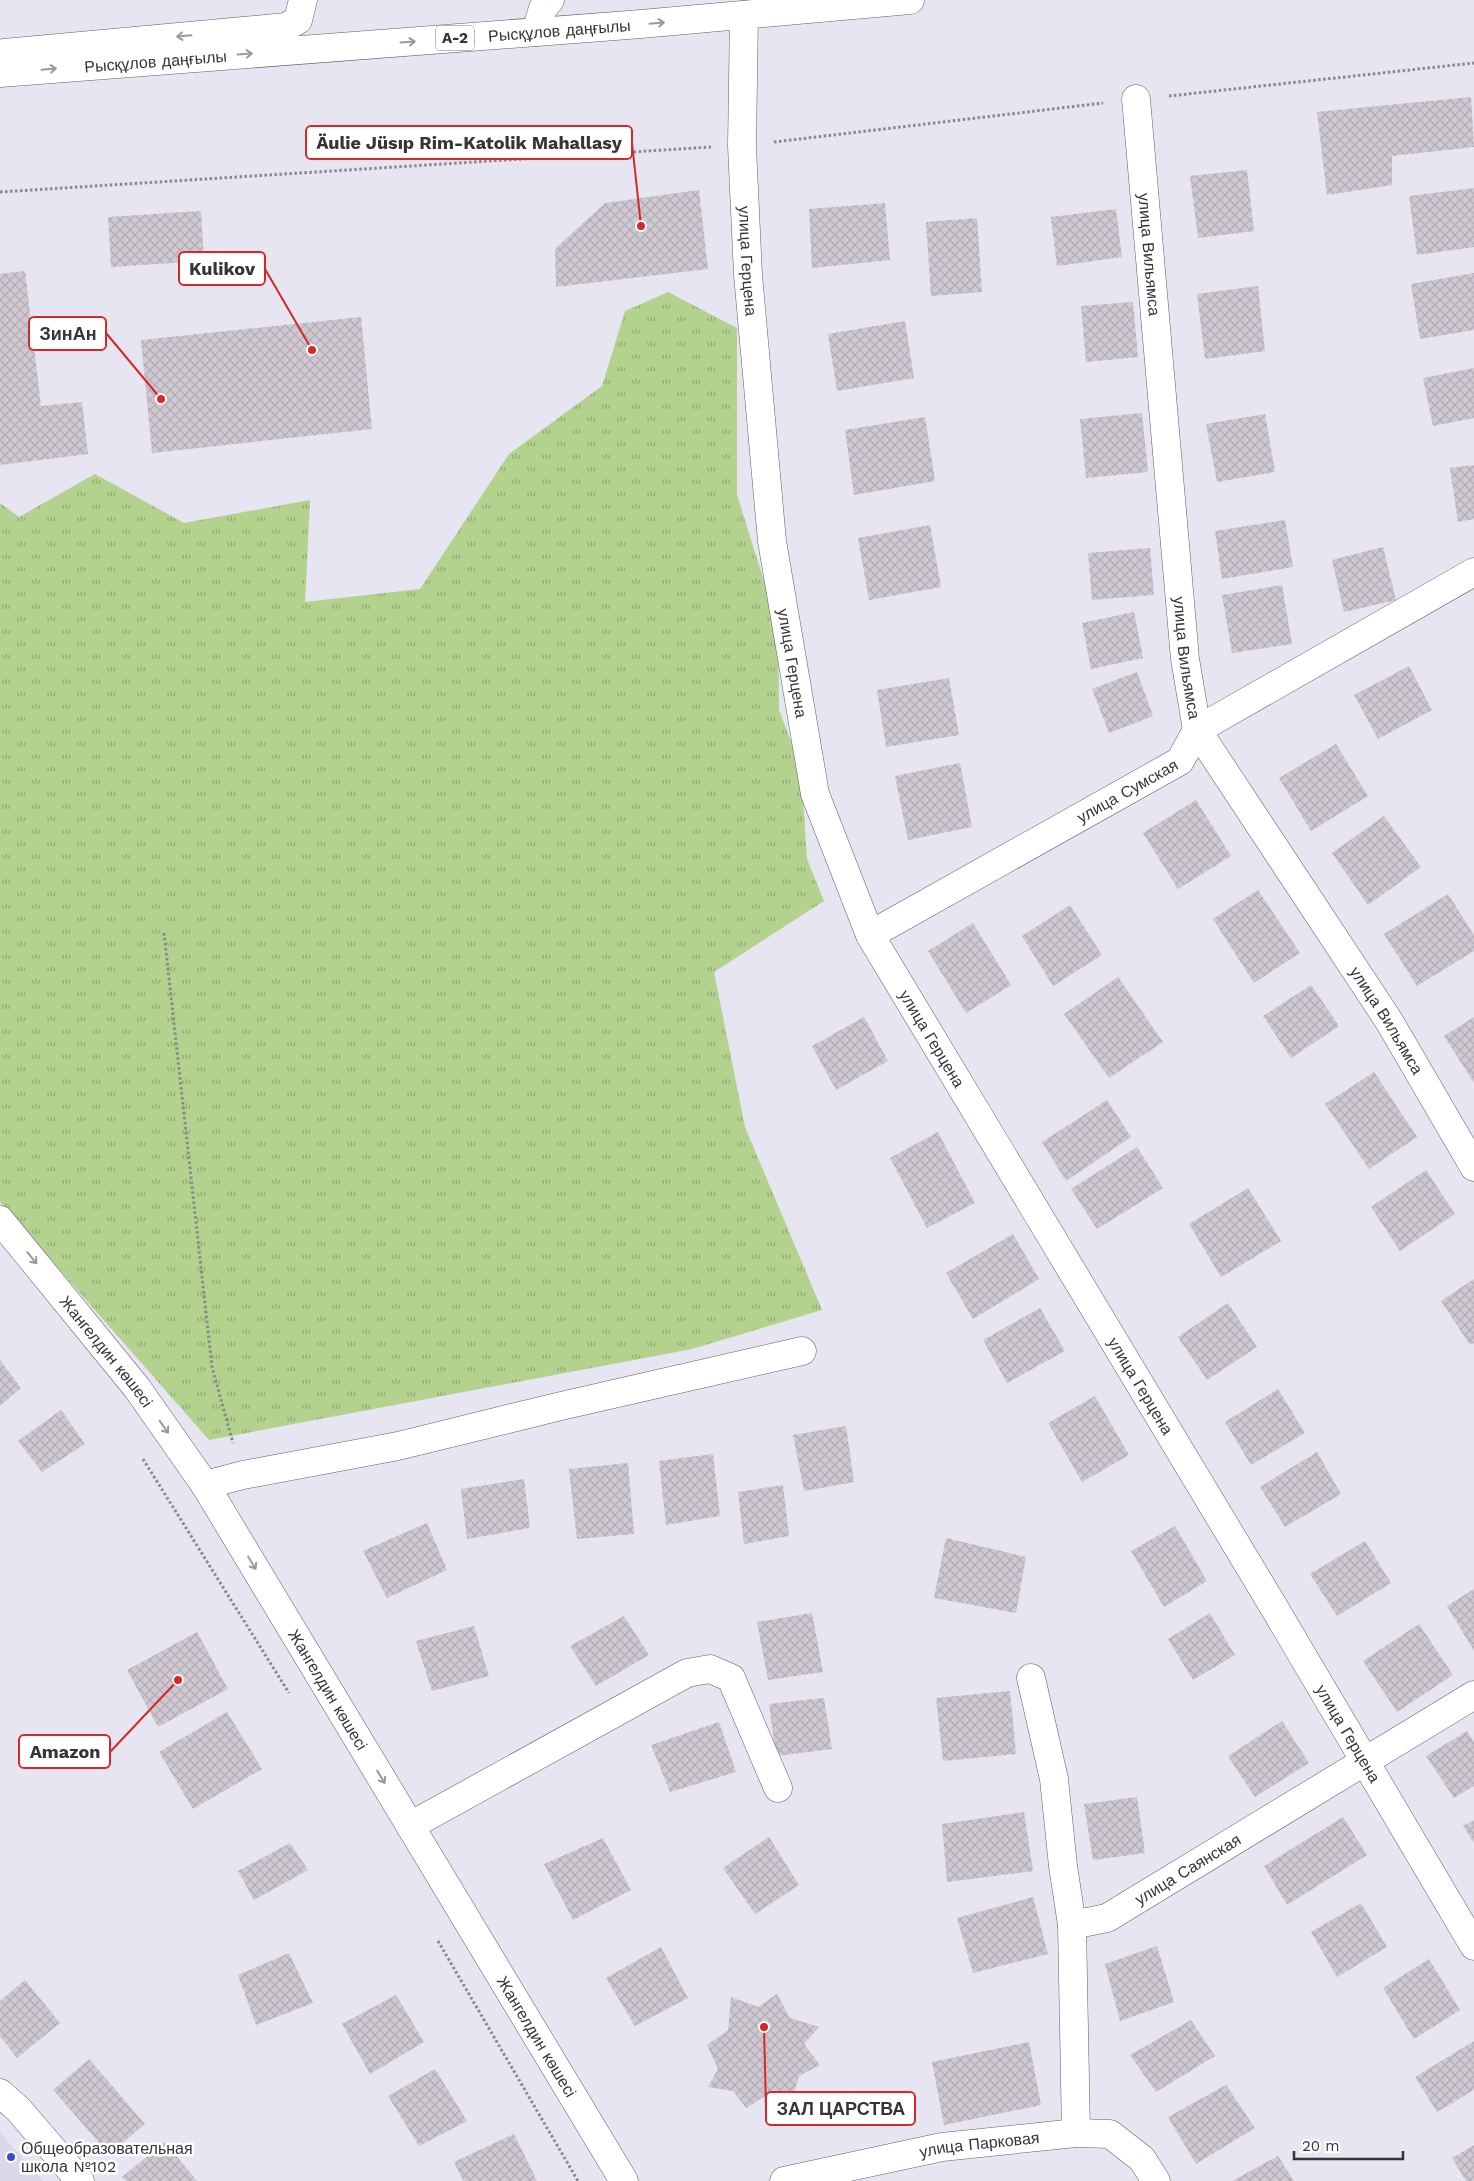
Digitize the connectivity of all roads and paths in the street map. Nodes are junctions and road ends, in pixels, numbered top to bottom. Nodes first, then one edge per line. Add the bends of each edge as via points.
1 (303, 0) edge
2 (550, 0) edge
3 (910, 0) edge
4 (744, 15) junction
5 (536, 32) junction
6 (0, 58) edge
7 (0, 73) edge
8 (1136, 99) dead end
9 (1474, 572) edge
10 (1197, 730) junction
11 (164, 933) dead end
12 (870, 935) junction
13 (1474, 1167) edge
14 (0, 1220) edge
15 (802, 1351) dead end
16 (140, 1454) dead end
17 (243, 1475) junction
18 (205, 1484) junction
19 (1031, 1678) dead end
20 (1474, 1695) edge
21 (292, 1699) dead end
22 (1364, 1763) junction
23 (778, 1788) dead end
24 (410, 1826) junction
25 (1072, 1926) junction
26 (436, 1938) dead end
27 (1474, 1946) edge
28 (0, 2093) edge
29 (1076, 2133) junction
30 (80, 2181) edge
31 (578, 2181) edge
32 (624, 2181) edge
33 (784, 2181) edge
34 (1156, 2181) edge

1 -> 6 street via 298,20 286,27 4,53
2 - 5 street via 543,8
3 - 4 street, Рысқұлов даңғылы / A-2
5 -> 4 street, Рысқұлов даңғылы / A-2
4 - 12 street, улица Герцена via 742,146 748,275 772,541 816,794
7 -> 5 street, Рысқұлов даңғылы / A-2
8 - 10 street, улица Вильямса via 1185,659
9 - 10 street
10 - 12 street, улица Сумская via 1180,761
10 - 13 street, улица Вильямса via 1389,1021
11 - 17 path via 212,1367
12 - 22 street, улица Герцена
14 -> 18 street, Жангелдин көшесі via 137,1388
15 - 17 street via 398,1446
16 - 21 path
17 - 18 street
18 -> 24 street, Жангелдин көшесі
19 - 25 street via 1054,1779
20 - 22 street, улица Саянская
22 - 25 street, улица Саянская via 1108,1918
22 - 27 street, улица Герцена
23 - 24 street via 731,1678 710,1668 687,1673
24 - 32 street, Жангелдин көшесі
25 - 29 street
26 - 31 path
28 - 30 street via 18,2109
29 - 33 street, улица Парковая via 942,2147
29 - 34 street, улица Парковая via 1110,2134 1142,2159

